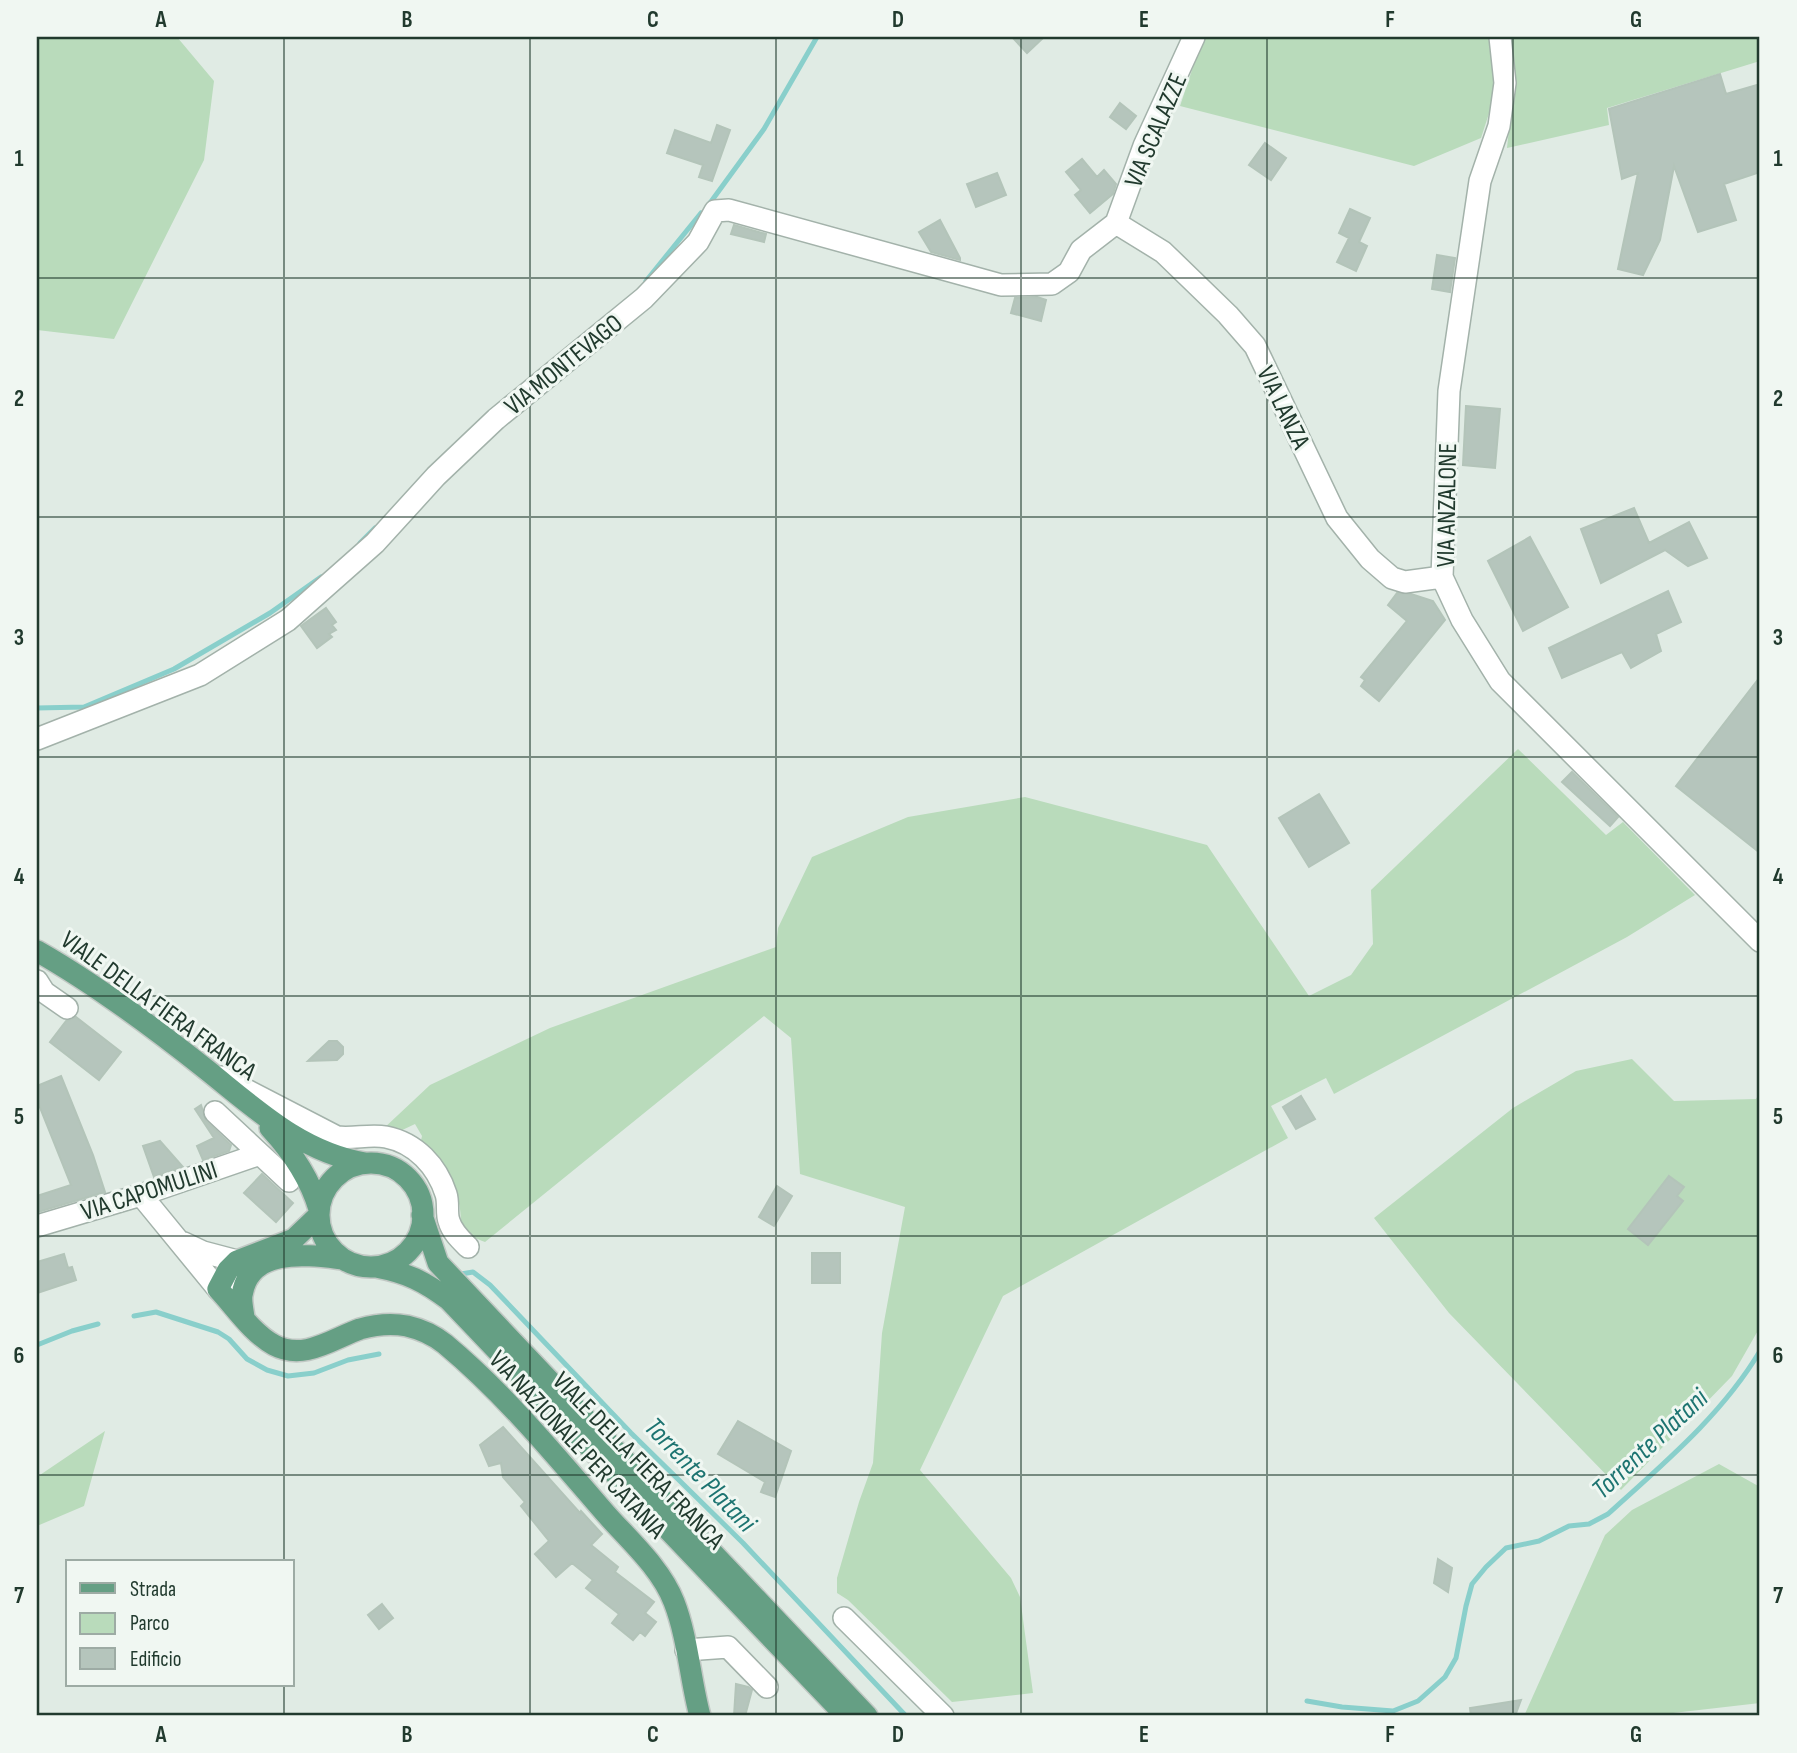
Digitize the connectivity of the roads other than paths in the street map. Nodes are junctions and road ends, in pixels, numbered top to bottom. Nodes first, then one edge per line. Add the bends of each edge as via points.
1 (1194, 37) edge
2 (1500, 37) edge
3 (1116, 223) junction
4 (1443, 576) junction
5 (37, 739) edge
6 (1760, 940) edge
7 (37, 951) edge
8 (37, 981) edge
9 (67, 1008) dead end
10 (207, 1070) junction
11 (248, 1105) junction
12 (215, 1112) dead end
13 (260, 1154) junction
14 (365, 1163) junction
15 (289, 1181) dead end
16 (141, 1195) junction
17 (319, 1212) junction
18 (422, 1215) junction
19 (37, 1226) edge
20 (176, 1238) junction
21 (468, 1247) dead end
22 (343, 1259) junction
23 (247, 1264) junction
24 (376, 1267) junction
25 (218, 1289) junction
26 (244, 1317) junction
27 (844, 1619) dead end
28 (686, 1650) junction
29 (767, 1687) dead end
30 (700, 1716) edge
31 (846, 1716) edge
32 (867, 1716) edge
33 (943, 1716) edge

1 - 3 street, VIA SCALAZZE via 1144,146
2 - 4 street, VIA ANZALONE via 1505,83 1499,126 1480,181 1449,391
3 - 4 street, VIA LANZA via 1163,252 1255,346 1337,518 1370,559 1392,578 1405,582
3 - 5 street, VIA MONTEVAGO via 1081,250 1069,272 1052,284 1001,285 729,210 715,211 698,242 644,298 496,419 375,543 288,620 200,675
4 - 6 street, VIA ANZALONE via 1462,620 1500,681
7 - 10 main road, VIALE DELLA FIERA FRANCA via 111,998
8 - 9 street
10 - 11 main road, VIALE DELLA FIERA FRANCA
10 - 21 street via 337,1137 387,1137 424,1156 438,1172 449,1221
11 - 14 main road via 310,1147
11 - 17 main road via 295,1159 313,1189
12 - 13 street
13 - 15 street
13 - 16 street, VIA CAPOMULINI
14 - 17 main road via 334,1178
14 - 18 main road via 388,1166 408,1179 420,1198
16 - 19 street, VIA CAPOMULINI
16 - 20 street
17 - 22 main road via 324,1238
17 - 23 main road via 294,1239
18 - 24 main road via 420,1233 407,1252
18 - 32 main road, VIALE DELLA FIERA FRANCA via 438,1263
20 - 23 street via 203,1252
20 - 25 street
22 - 23 main road via 302,1254
22 - 24 main road
23 - 25 main road via 228,1270
23 - 26 main road
24 - 31 main road, VIALE DELLA FIERA FRANCA via 425,1282 449,1300
25 - 26 main road, VIA NAZIONALE PER CATANIA
26 - 28 main road, VIA NAZIONALE PER CATANIA via 274,1345 300,1351 385,1325 407,1326 443,1342 512,1406 652,1567 673,1601
27 - 33 street
28 - 29 street via 728,1647
28 - 30 main road, VIA NAZIONALE PER CATANIA

